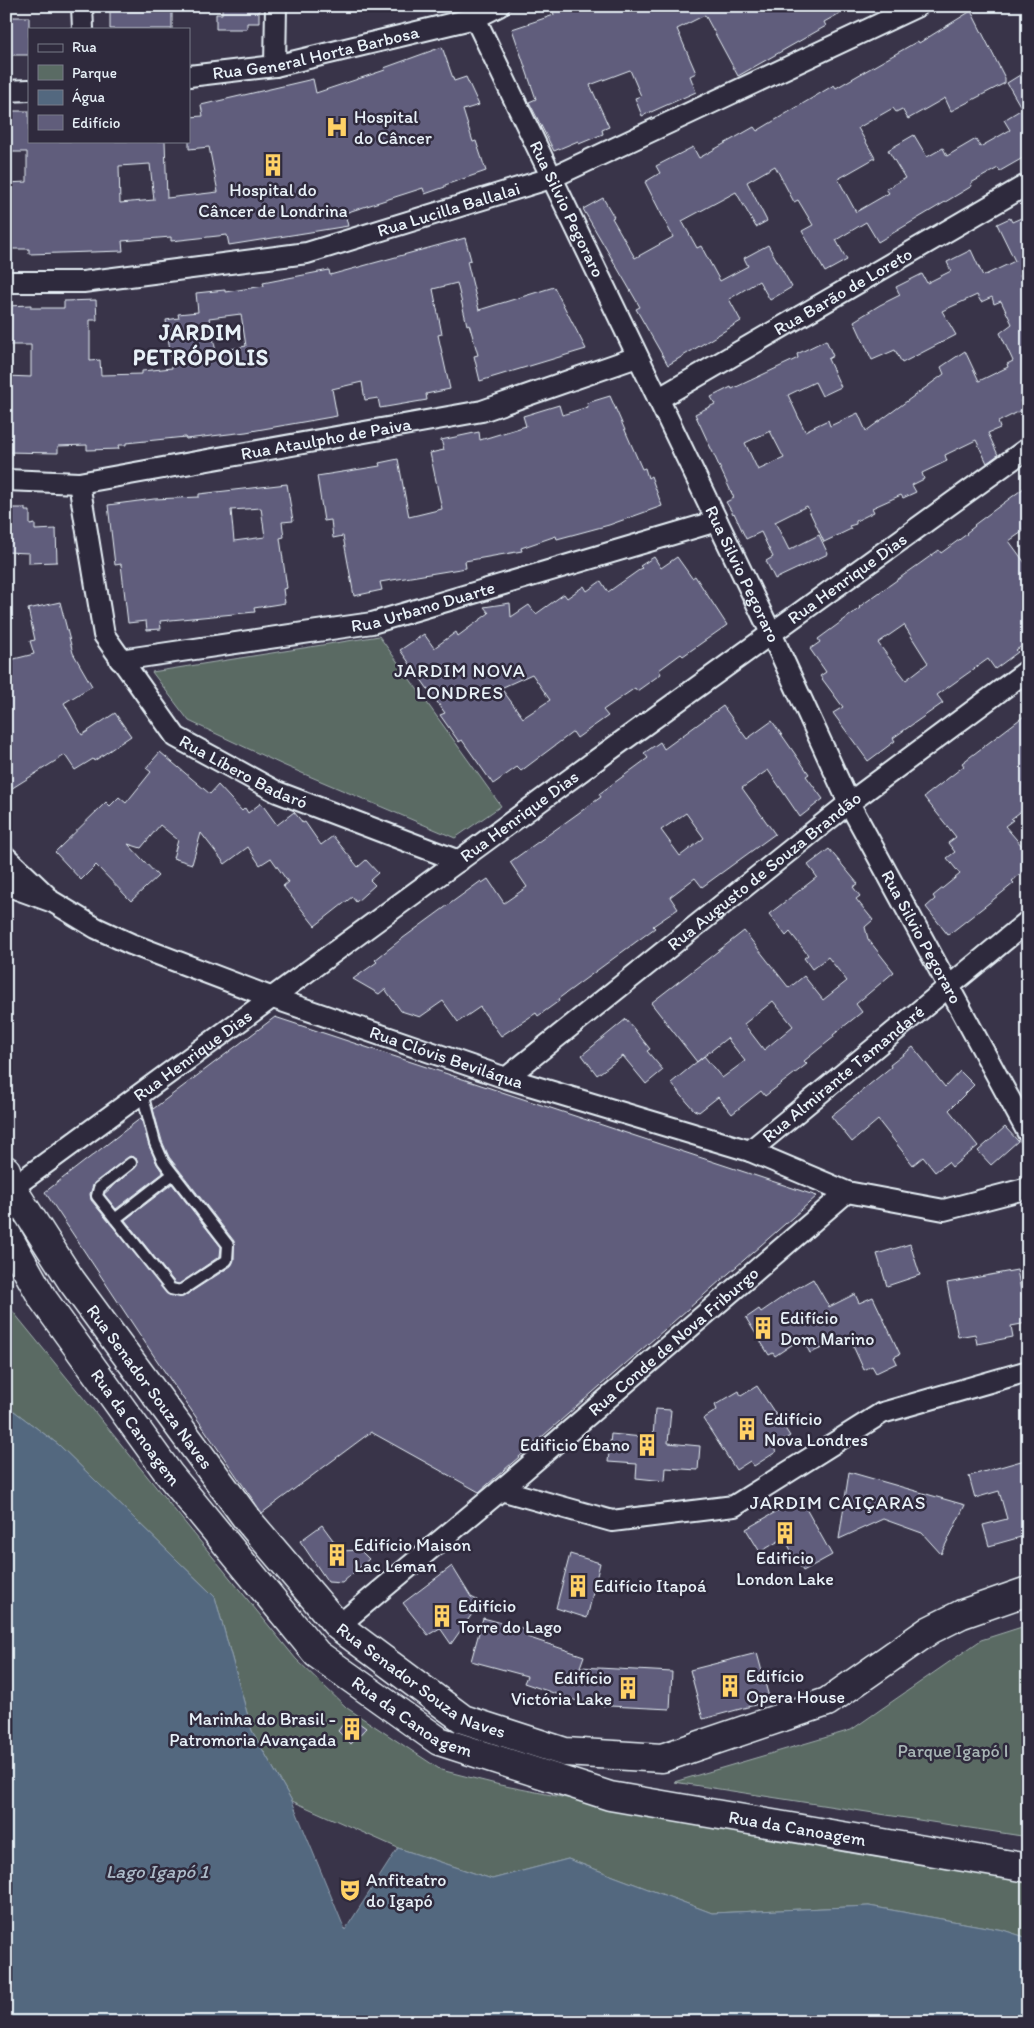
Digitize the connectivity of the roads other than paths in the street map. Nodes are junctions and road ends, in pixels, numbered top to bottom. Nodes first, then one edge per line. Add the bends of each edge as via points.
1 (82, 6) edge
2 (276, 6) edge
3 (499, 6) edge
4 (918, 6) edge
5 (475, 12) edge
6 (82, 28) edge
7 (275, 66) junction
8 (190, 76) edge
9 (28, 90) edge
10 (6, 91) edge
11 (551, 178) junction
12 (1028, 184) edge
13 (6, 282) edge
14 (638, 357) junction
15 (658, 399) junction
16 (1028, 448) edge
17 (6, 480) edge
18 (79, 483) junction
19 (717, 521) junction
20 (770, 633) junction
21 (120, 660) junction
22 (1028, 670) edge
23 (849, 803) junction
24 (6, 857) edge
25 (459, 861) junction
26 (6, 884) edge
27 (53, 902) junction
28 (1028, 921) edge
29 (948, 988) junction
30 (273, 998) junction
31 (506, 1078) junction
32 (142, 1093) junction
33 (1028, 1133) edge
34 (750, 1151) junction
35 (131, 1163) dead end
36 (173, 1174) junction
37 (9, 1179) edge
38 (1028, 1188) edge
39 (847, 1192) junction
40 (115, 1219) junction
41 (6, 1233) edge
42 (1028, 1371) edge
43 (501, 1490) junction
44 (1028, 1591) edge
45 (338, 1626) junction
46 (1028, 1868) edge

1 - 6 street
2 - 7 street
3 - 5 street, Rua General Horta Barbosa
4 - 11 street, Rua Lucilla Ballalai
5 - 7 street, Rua General Horta Barbosa
5 - 11 street, Rua Silvio Pegoraro
7 - 8 street, Rua General Horta Barbosa
9 - 10 street
11 - 13 street, Rua Lucilla Ballalai via 307,253 83,282
11 - 14 street, Rua Silvio Pegoraro
12 - 15 street, Rua Barão de Loreto
14 - 15 street, Rua Silvio Pegoraro
14 - 18 street, Rua Ataulpho de Paiva via 482,411
15 - 19 street, Rua Silvio Pegoraro
16 - 20 street, Rua Henrique Dias
17 - 18 street, Rua Ataulpho de Paiva
18 - 21 street, Rua Líbero Badaró via 104,635
19 - 20 street, Rua Silvio Pegoraro
19 - 21 street, Rua Urbano Duarte via 372,623
20 - 23 street, Rua Silvio Pegoraro
20 - 25 street, Rua Henrique Dias
21 - 25 street, Rua Líbero Badaró via 176,737 277,792
22 - 23 street, Rua Augusto de Souza Brandão
23 - 29 street, Rua Silvio Pegoraro
23 - 31 street, Rua Augusto de Souza Brandão
24 - 27 street, Rua Clóvis Beviláqua
25 - 30 street, Rua Henrique Dias
26 - 27 street, Rua Clóvis Beviláqua
27 - 30 street, Rua Clóvis Beviláqua via 96,928 131,944
28 - 29 street, Rua Almirante Tamandaré
29 - 33 street, Rua Silvio Pegoraro
29 - 34 street, Rua Almirante Tamandaré
30 - 31 street, Rua Clóvis Beviláqua
30 - 32 street, Rua Henrique Dias
31 - 34 street, Rua Clóvis Beviláqua
32 - 36 lane via 155,1143
32 - 37 street, Rua Henrique Dias
34 - 39 street, Rua Clóvis Beviláqua
35 - 40 lane via 97,1192
36 - 40 lane
36 - 40 lane via 228,1245 227,1260 180,1291 171,1289
37 - 45 main road, Rua Senador Souza Naves via 71,1280 241,1511
38 - 39 street, Rua Clóvis Beviláqua via 944,1210
39 - 43 street, Rua Conde de Nova Friburgo
41 - 46 main road, Rua da Canoagem via 43,1299 169,1474 317,1654 439,1741 610,1796
42 - 43 street via 882,1414 734,1506 612,1521
43 - 45 street, Rua Conde de Nova Friburgo
44 - 45 main road, Rua Senador Souza Naves via 962,1614 930,1630 827,1702 662,1758 565,1752 463,1719

